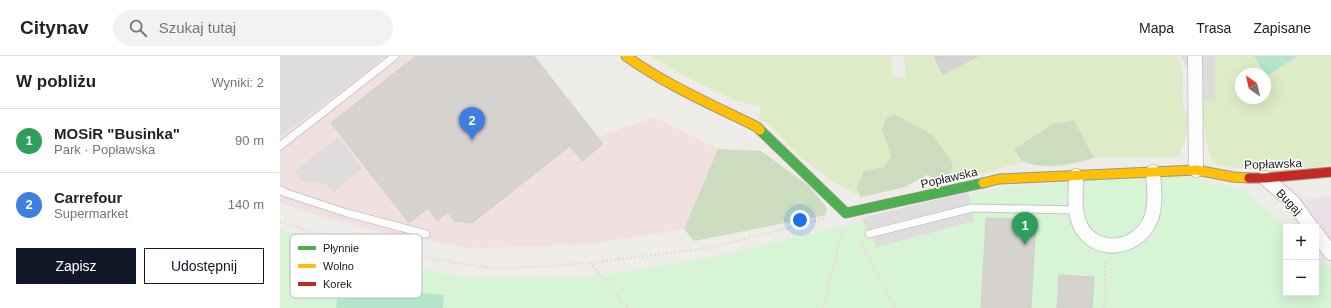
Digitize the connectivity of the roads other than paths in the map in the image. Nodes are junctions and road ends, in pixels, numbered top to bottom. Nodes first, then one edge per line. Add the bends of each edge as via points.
1 (395, 56) edge
2 (626, 56) edge
3 (1194, 56) edge
4 (280, 146) edge
5 (1196, 170) junction
6 (1153, 172) junction
7 (1331, 172) edge
8 (1076, 176) junction
9 (1265, 178) junction
10 (280, 190) edge
11 (1076, 210) junction
12 (1309, 224) edge
13 (426, 234) dead end
14 (869, 234) dead end
15 (1319, 237) edge
16 (1331, 253) edge

1 - 4 lane
2 - 8 street, Popławska via 641,67 756,127 846,213 999,179
3 - 5 street
5 - 6 street, Popławska
5 - 9 street, Popławska via 1233,177
6 - 8 street, Popławska
6 - 11 street via 1154,207 1149,223 1132,241 1119,246 1092,240 1082,228
7 - 9 street, Popławska
8 - 11 street
9 - 12 street, Bugaj via 1293,202
10 - 13 lane via 347,213
11 - 14 lane via 972,208
15 - 16 street

